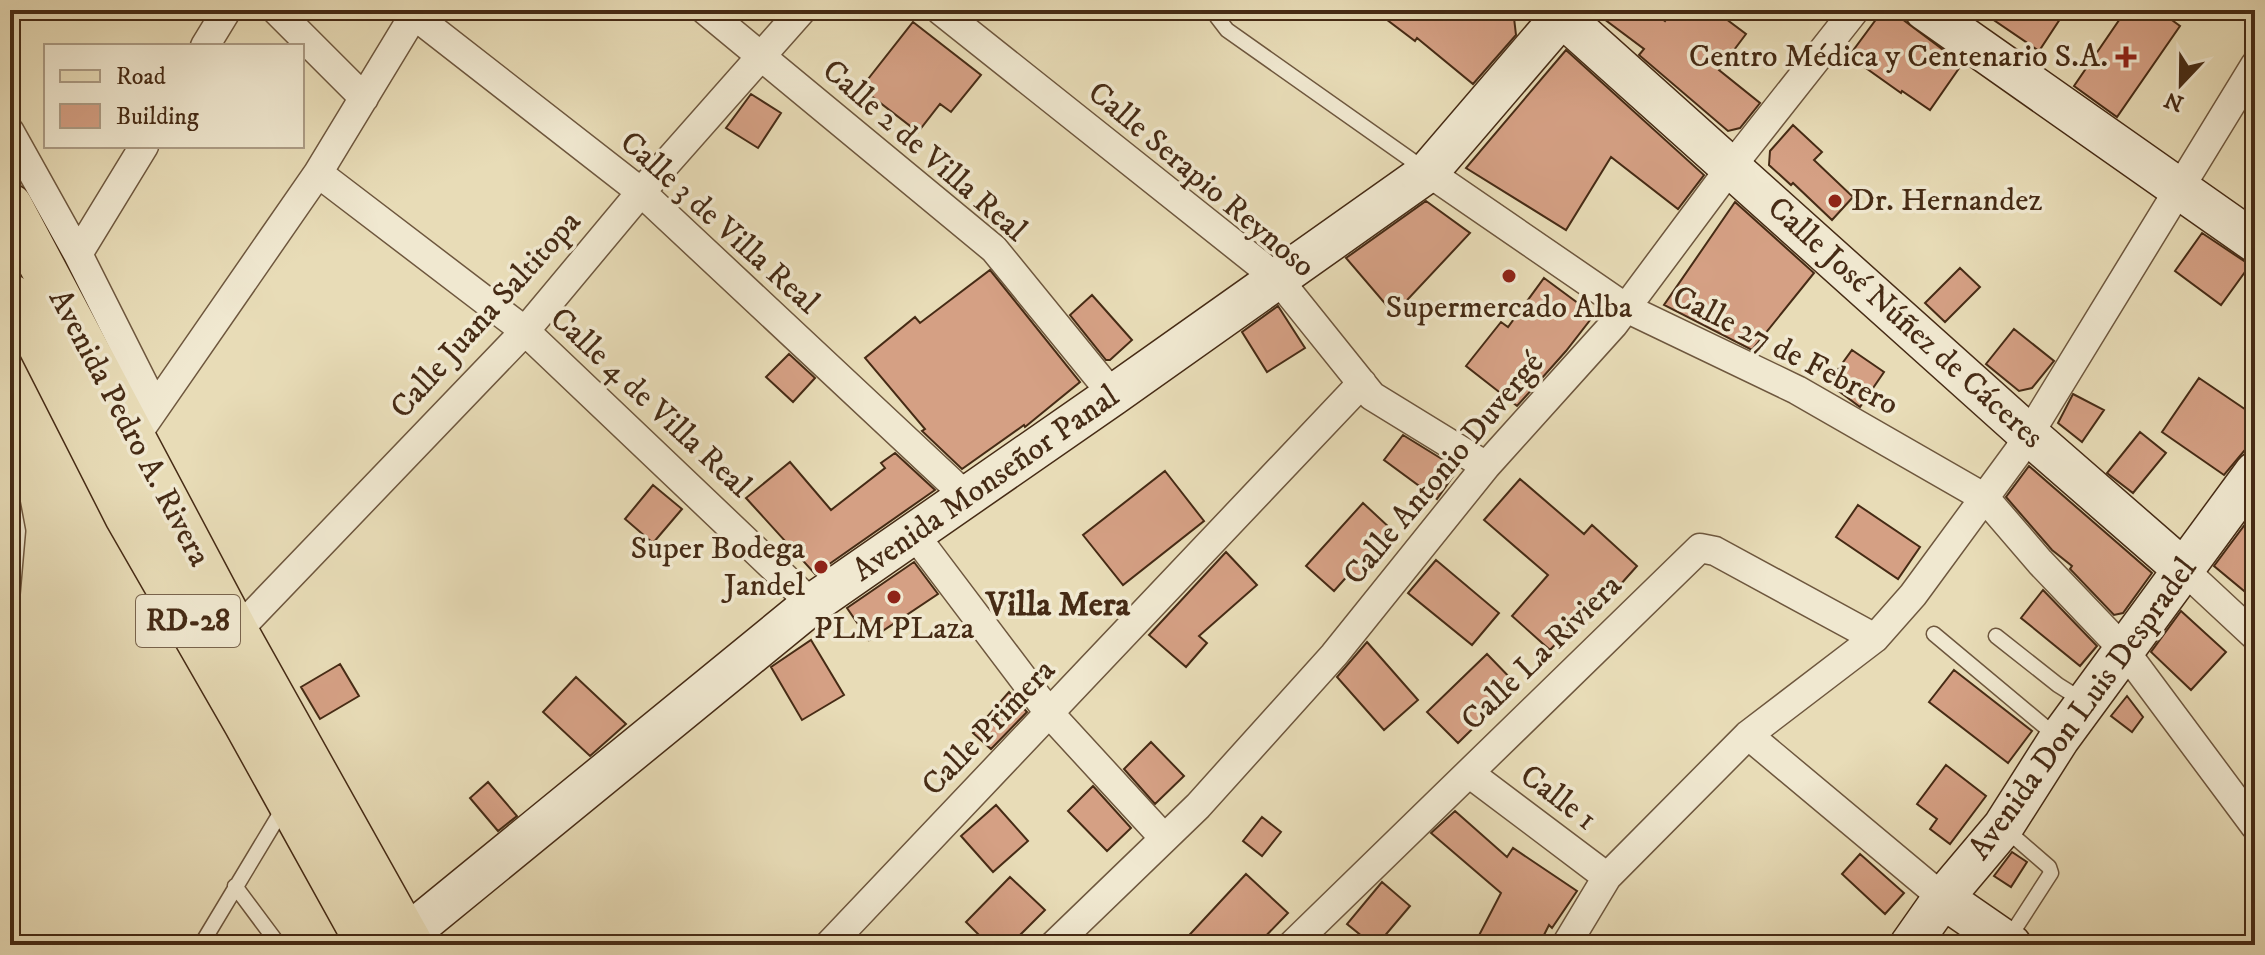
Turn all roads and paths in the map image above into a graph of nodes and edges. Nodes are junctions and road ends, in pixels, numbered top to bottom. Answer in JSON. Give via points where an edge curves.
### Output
{"nodes":[{"id":1,"x":227,"y":10,"type":"edge"},
{"id":2,"x":276,"y":10,"type":"edge"},
{"id":3,"x":705,"y":10,"type":"edge"},
{"id":4,"x":802,"y":10,"type":"edge"},
{"id":5,"x":940,"y":10,"type":"edge"},
{"id":6,"x":1218,"y":10,"type":"edge"},
{"id":7,"x":1855,"y":10,"type":"edge"},
{"id":8,"x":1925,"y":10,"type":"edge"},
{"id":9,"x":416,"y":12,"type":"edge"},
{"id":10,"x":1561,"y":12,"type":"edge"},
{"id":11,"x":206,"y":44,"type":"edge"},
{"id":12,"x":761,"y":56,"type":"junction"},
{"id":13,"x":2255,"y":65,"type":"edge"},
{"id":14,"x":364,"y":98,"type":"junction"},
{"id":15,"x":10,"y":132,"type":"edge"},
{"id":16,"x":143,"y":148,"type":"edge"},
{"id":17,"x":1731,"y":167,"type":"junction"},
{"id":18,"x":1428,"y":172,"type":"junction"},
{"id":19,"x":318,"y":173,"type":"junction"},
{"id":20,"x":2180,"y":188,"type":"junction"},
{"id":21,"x":641,"y":192,"type":"junction"},
{"id":22,"x":10,"y":206,"type":"edge"},
{"id":23,"x":2255,"y":242,"type":"edge"},
{"id":24,"x":78,"y":254,"type":"junction"},
{"id":25,"x":1278,"y":279,"type":"junction"},
{"id":26,"x":10,"y":296,"type":"edge"},
{"id":27,"x":1626,"y":308,"type":"junction"},
{"id":28,"x":525,"y":331,"type":"junction"},
{"id":29,"x":38,"y":335,"type":"edge"},
{"id":30,"x":1362,"y":383,"type":"junction"},
{"id":31,"x":1113,"y":395,"type":"junction"},
{"id":32,"x":145,"y":422,"type":"junction"},
{"id":33,"x":2028,"y":434,"type":"junction"},
{"id":34,"x":1486,"y":466,"type":"junction"},
{"id":35,"x":2255,"y":472,"type":"edge"},
{"id":36,"x":10,"y":489,"type":"edge"},
{"id":37,"x":966,"y":496,"type":"junction"},
{"id":38,"x":1985,"y":498,"type":"junction"},
{"id":39,"x":914,"y":534,"type":"junction"},
{"id":40,"x":2183,"y":569,"type":"junction"},
{"id":41,"x":812,"y":604,"type":"junction"},
{"id":42,"x":10,"y":623,"type":"edge"},
{"id":43,"x":1934,"y":634,"type":"dead end"},
{"id":44,"x":1996,"y":636,"type":"dead end"},
{"id":45,"x":2255,"y":636,"type":"edge"},
{"id":46,"x":1875,"y":638,"type":"junction"},
{"id":47,"x":220,"y":640,"type":"junction"},
{"id":48,"x":2124,"y":650,"type":"junction"},
{"id":49,"x":2086,"y":702,"type":"junction"},
{"id":50,"x":1050,"y":714,"type":"junction"},
{"id":51,"x":1748,"y":735,"type":"junction"},
{"id":52,"x":2059,"y":739,"type":"junction"},
{"id":53,"x":1469,"y":773,"type":"junction"},
{"id":54,"x":289,"y":799,"type":"junction"},
{"id":55,"x":2255,"y":826,"type":"edge"},
{"id":56,"x":2003,"y":827,"type":"junction"},
{"id":57,"x":1164,"y":838,"type":"junction"},
{"id":58,"x":1607,"y":877,"type":"junction"},
{"id":59,"x":235,"y":886,"type":"junction"},
{"id":60,"x":1943,"y":898,"type":"junction"},
{"id":61,"x":1308,"y":940,"type":"edge"},
{"id":62,"x":394,"y":943,"type":"edge"},
{"id":63,"x":2009,"y":943,"type":"edge"},
{"id":64,"x":201,"y":945,"type":"edge"},
{"id":65,"x":279,"y":945,"type":"edge"},
{"id":66,"x":829,"y":945,"type":"edge"},
{"id":67,"x":1054,"y":945,"type":"edge"},
{"id":68,"x":1566,"y":945,"type":"edge"},
{"id":69,"x":1910,"y":945,"type":"edge"}],
"edges":[{"from":1,"to":11,"type":"street"},
{"from":2,"to":14,"type":"street"},
{"from":3,"to":12,"type":"street","name":"Calle 2 de Villa Real"},
{"from":4,"to":12,"type":"street","name":"Calle Juana Saltitopa"},
{"from":5,"to":25,"type":"street","name":"Calle Serapio Reynoso"},
{"from":6,"to":18,"type":"lane","name":"Calle 27 de Febrero","via":[[1227,30]]},
{"from":7,"to":17,"type":"street","name":"Calle Antonio Duvergé"},
{"from":8,"to":20,"type":"main road"},
{"from":9,"to":14,"type":"street"},
{"from":9,"to":21,"type":"street","name":"Calle 3 de Villa Real"},
{"from":10,"to":17,"type":"main road","name":"Calle José Núñez de Cáceres"},
{"from":10,"to":18,"type":"main road","name":"Avenida Monseñor Panal"},
{"from":12,"to":21,"type":"street","name":"Calle Juana Saltitopa"},
{"from":12,"to":31,"type":"street","name":"Calle 2 de Villa Real","via":[[994,249]]},
{"from":13,"to":20,"type":"street"},
{"from":14,"to":19,"type":"street"},
{"from":15,"to":24,"type":"street"},
{"from":16,"to":24,"type":"street"},
{"from":17,"to":27,"type":"street","name":"Calle Antonio Duvergé"},
{"from":17,"to":33,"type":"main road","name":"Calle José Núñez de Cáceres"},
{"from":18,"to":25,"type":"main road","name":"Avenida Monseñor Panal"},
{"from":18,"to":27,"type":"street","name":"Calle 27 de Febrero"},
{"from":19,"to":28,"type":"street","name":"Calle 4 de Villa Real"},
{"from":19,"to":32,"type":"street"},
{"from":20,"to":23,"type":"main road"},
{"from":20,"to":33,"type":"street"},
{"from":21,"to":28,"type":"street","name":"Calle Juana Saltitopa"},
{"from":21,"to":37,"type":"street","name":"Calle 3 de Villa Real"},
{"from":22,"to":29,"type":"main road","name":"Avenida Pedro A. Rivera","number":"RD-28"},
{"from":24,"to":32,"type":"street"},
{"from":25,"to":30,"type":"street","name":"Calle Serapio Reynoso"},
{"from":25,"to":31,"type":"main road","name":"Avenida Monseñor Panal"},
{"from":26,"to":29,"type":"main road","name":"Avenida Pedro A. Rivera","number":"RD-28"},
{"from":27,"to":34,"type":"street","name":"Calle Antonio Duvergé"},
{"from":27,"to":38,"type":"street","name":"Calle 27 de Febrero","via":[[1797,390]]},
{"from":28,"to":41,"type":"street","name":"Calle 4 de Villa Real"},
{"from":28,"to":47,"type":"street","name":"Calle Juana Saltitopa"},
{"from":29,"to":32,"type":"main road","name":"Avenida Pedro A. Rivera","number":"RD-28"},
{"from":29,"to":47,"type":"main road","name":"Avenida Pedro A. Rivera","number":"RD-28","via":[[127,516]]},
{"from":30,"to":34,"type":"street","name":"Calle Serapio Reynoso","via":[[1372,396]]},
{"from":30,"to":50,"type":"street","name":"Calle Primera"},
{"from":31,"to":37,"type":"main road","name":"Avenida Monseñor Panal"},
{"from":32,"to":47,"type":"main road","name":"Avenida Pedro A. Rivera","number":"RD-28"},
{"from":33,"to":38,"type":"street"},
{"from":33,"to":40,"type":"main road","name":"Calle José Núñez de Cáceres"},
{"from":34,"to":57,"type":"street","name":"Calle Antonio Duvergé","via":[[1334,655]]},
{"from":35,"to":40,"type":"main road","name":"Avenida Don Luis Despradel"},
{"from":36,"to":42,"type":"lane","via":[[18,531]]},
{"from":37,"to":39,"type":"main road","name":"Avenida Monseñor Panal"},
{"from":38,"to":46,"type":"street"},
{"from":38,"to":48,"type":"street","name":"Calle 27 de Febrero"},
{"from":39,"to":41,"type":"main road","name":"Avenida Monseñor Panal"},
{"from":39,"to":50,"type":"street"},
{"from":40,"to":45,"type":"street","name":"Calle José Núñez de Cáceres"},
{"from":40,"to":48,"type":"main road","name":"Avenida Don Luis Despradel"},
{"from":41,"to":62,"type":"main road","name":"Avenida Monseñor Panal"},
{"from":43,"to":52,"type":"lane"},
{"from":44,"to":49,"type":"lane"},
{"from":46,"to":51,"type":"street"},
{"from":46,"to":53,"type":"street","name":"Calle La Riviera","via":[[1715,551],[1700,548]]},
{"from":47,"to":54,"type":"main road","name":"Avenida Pedro A. Rivera","number":"RD-28"},
{"from":47,"to":62,"type":"main road","name":"Avenida Pedro A. Rivera","number":"RD-28"},
{"from":48,"to":49,"type":"main road","name":"Avenida Don Luis Despradel"},
{"from":48,"to":55,"type":"street","name":"Calle 27 de Febrero"},
{"from":49,"to":52,"type":"main road","name":"Avenida Don Luis Despradel"},
{"from":50,"to":57,"type":"street"},
{"from":50,"to":66,"type":"street","name":"Calle Primera"},
{"from":51,"to":58,"type":"street"},
{"from":51,"to":60,"type":"street"},
{"from":52,"to":56,"type":"main road","name":"Avenida Don Luis Despradel"},
{"from":53,"to":58,"type":"street","name":"Calle 1"},
{"from":53,"to":61,"type":"street","name":"Calle La Riviera"},
{"from":54,"to":59,"type":"lane"},
{"from":54,"to":62,"type":"main road","name":"Avenida Pedro A. Rivera","number":"RD-28"},
{"from":56,"to":60,"type":"main road","name":"Avenida Don Luis Despradel"},
{"from":56,"to":63,"type":"lane","via":[[2051,873]]},
{"from":57,"to":67,"type":"street","name":"Calle Antonio Duvergé"},
{"from":58,"to":68,"type":"street"},
{"from":59,"to":64,"type":"lane"},
{"from":59,"to":65,"type":"lane"},
{"from":60,"to":63,"type":"main road"},
{"from":60,"to":69,"type":"main road","name":"Avenida Don Luis Despradel"}]}
